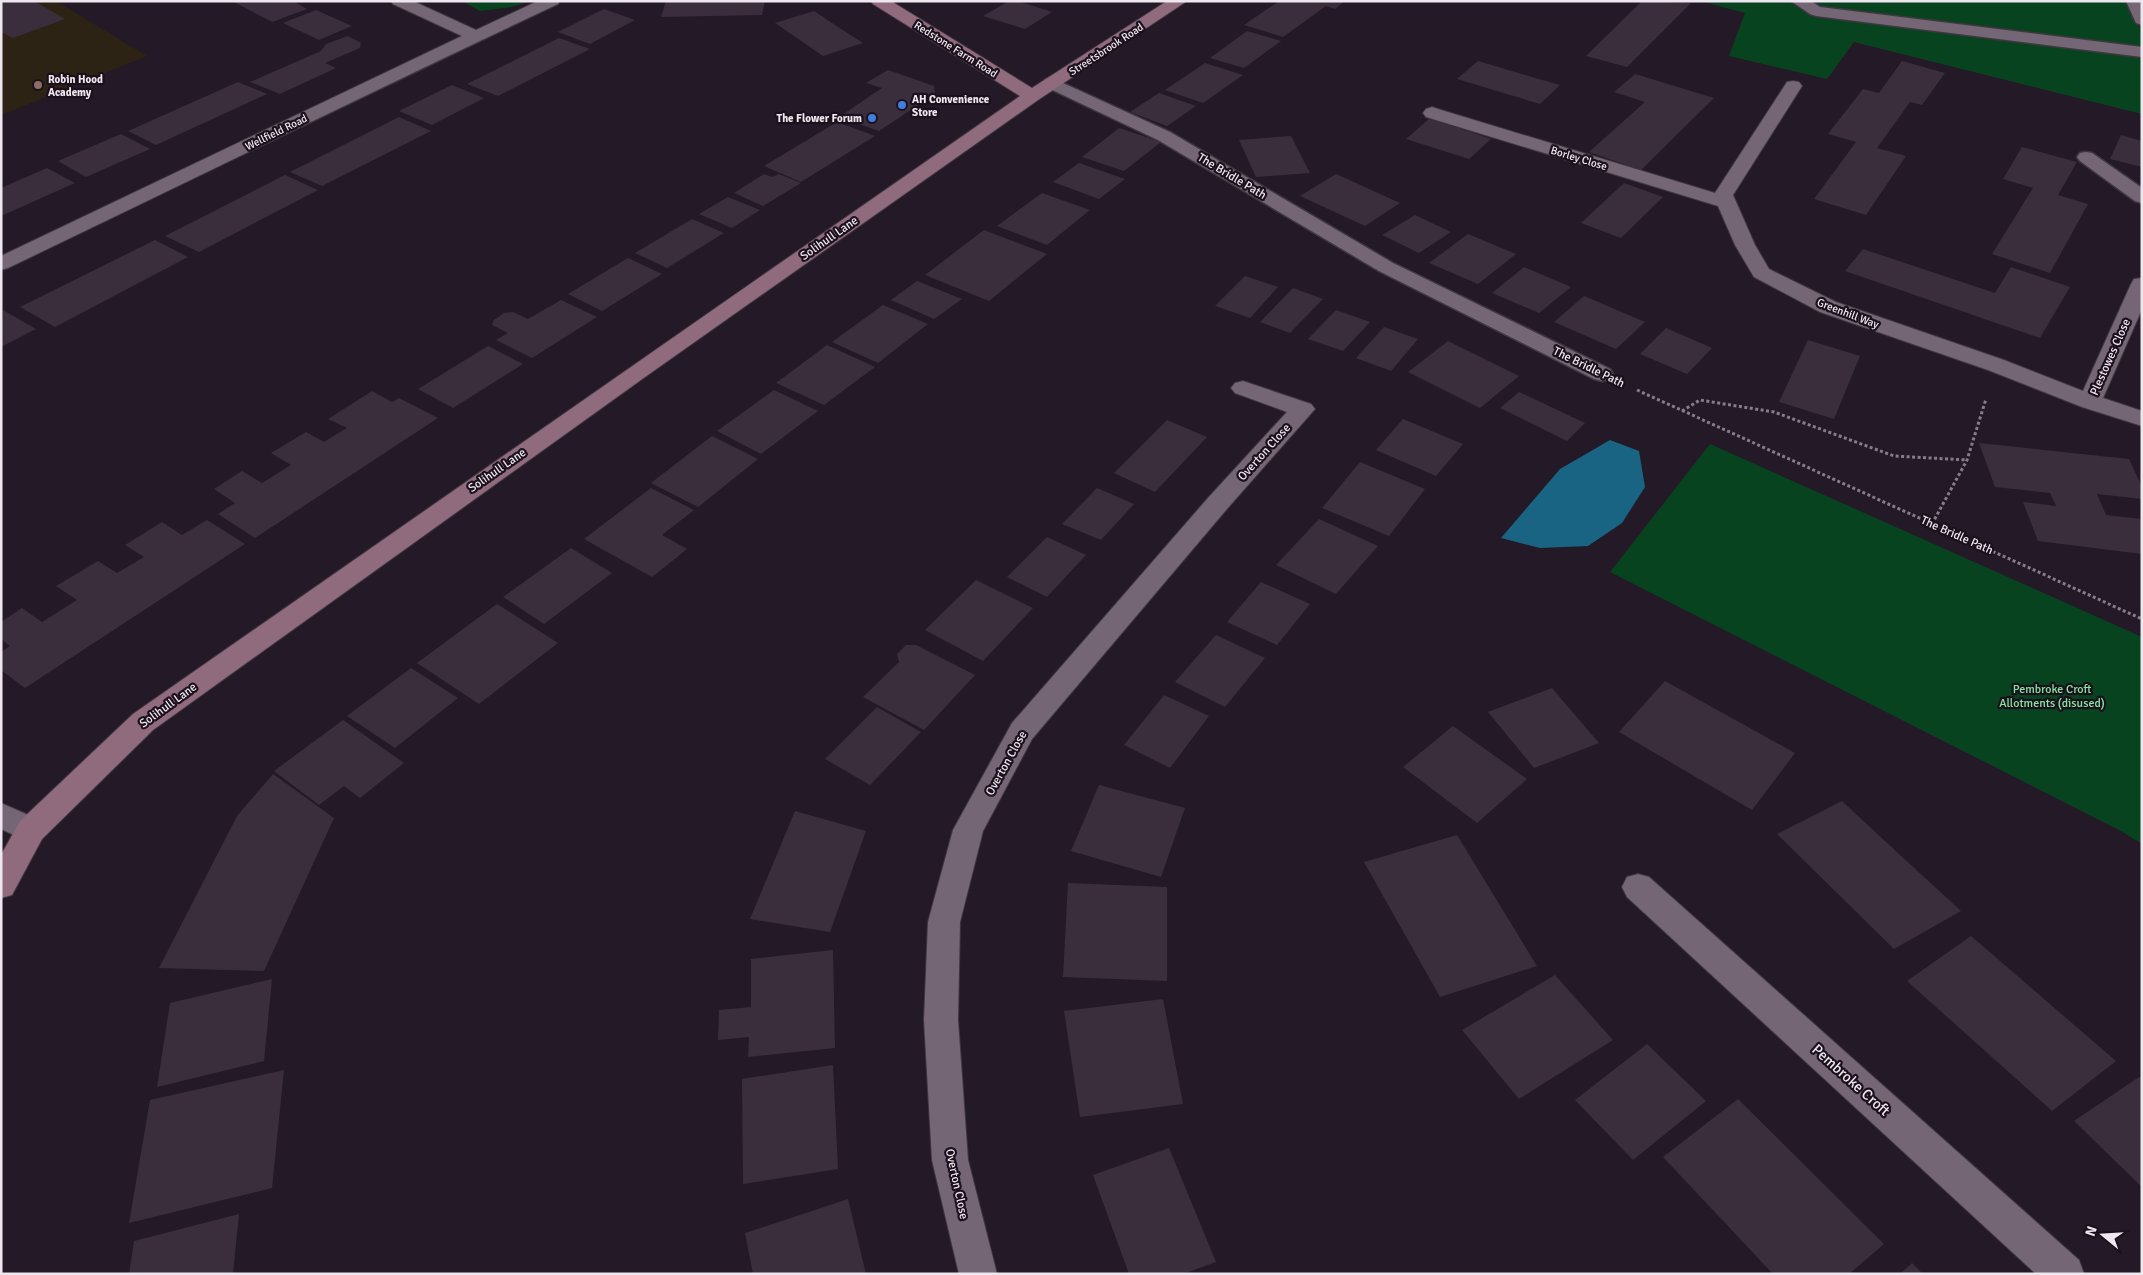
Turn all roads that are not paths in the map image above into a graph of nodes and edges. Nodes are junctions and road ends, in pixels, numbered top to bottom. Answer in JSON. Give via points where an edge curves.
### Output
{"nodes":[{"id":1,"x":399,"y":1,"type":"edge"},
{"id":2,"x":552,"y":1,"type":"edge"},
{"id":3,"x":879,"y":1,"type":"edge"},
{"id":4,"x":1179,"y":1,"type":"edge"},
{"id":5,"x":1799,"y":1,"type":"edge"},
{"id":6,"x":2134,"y":1,"type":"edge"},
{"id":7,"x":2142,"y":20,"type":"edge"},
{"id":8,"x":478,"y":37,"type":"junction"},
{"id":9,"x":2142,"y":52,"type":"edge"},
{"id":10,"x":1793,"y":86,"type":"dead end"},
{"id":11,"x":1042,"y":90,"type":"junction"},
{"id":12,"x":1432,"y":113,"type":"dead end"},
{"id":13,"x":2086,"y":157,"type":"dead end"},
{"id":14,"x":2142,"y":197,"type":"edge"},
{"id":15,"x":1726,"y":202,"type":"junction"},
{"id":16,"x":1,"y":264,"type":"edge"},
{"id":17,"x":2142,"y":284,"type":"edge"},
{"id":18,"x":2137,"y":308,"type":"edge"},
{"id":19,"x":1602,"y":374,"type":"road end"},
{"id":20,"x":1243,"y":388,"type":"dead end"},
{"id":21,"x":2090,"y":402,"type":"junction"},
{"id":22,"x":2142,"y":419,"type":"edge"},
{"id":23,"x":1,"y":815,"type":"edge"},
{"id":24,"x":31,"y":830,"type":"junction"},
{"id":25,"x":1,"y":885,"type":"edge"},
{"id":26,"x":1638,"y":886,"type":"dead end"},
{"id":27,"x":978,"y":1274,"type":"edge"},
{"id":28,"x":2065,"y":1274,"type":"edge"}],
"edges":[{"from":1,"to":8,"type":"street"},
{"from":2,"to":8,"type":"street","name":"Wellfield Road"},
{"from":3,"to":11,"type":"main road","name":"Redstone Farm Road"},
{"from":4,"to":11,"type":"main road","name":"Streetsbrook Road"},
{"from":5,"to":9,"type":"lane","via":[[1816,11]]},
{"from":6,"to":7,"type":"lane"},
{"from":8,"to":16,"type":"street","name":"Wellfield Road"},
{"from":10,"to":15,"type":"street","via":[[1723,195]]},
{"from":11,"to":19,"type":"lane","name":"The Bridle Path","via":[[1164,136],[1386,268]]},
{"from":11,"to":24,"type":"main road","name":"Solihull Lane","via":[[636,372],[143,722]]},
{"from":12,"to":15,"type":"street","name":"Borley Close"},
{"from":13,"to":14,"type":"lane"},
{"from":15,"to":21,"type":"street","name":"Greenhill Way","via":[[1761,273],[1828,307],[1996,365]]},
{"from":17,"to":18,"type":"street","name":"Plestowes Close"},
{"from":18,"to":21,"type":"street","name":"Plestowes Close"},
{"from":20,"to":27,"type":"street","name":"Overton Close","via":[[1303,409],[1022,731],[968,830],[944,922],[942,1020],[950,1160]]},
{"from":21,"to":22,"type":"street","name":"Greenhill Way"},
{"from":23,"to":24,"type":"street"},
{"from":24,"to":25,"type":"main road","name":"Solihull Lane"},
{"from":26,"to":28,"type":"street","name":"Pembroke Croft"}]}
